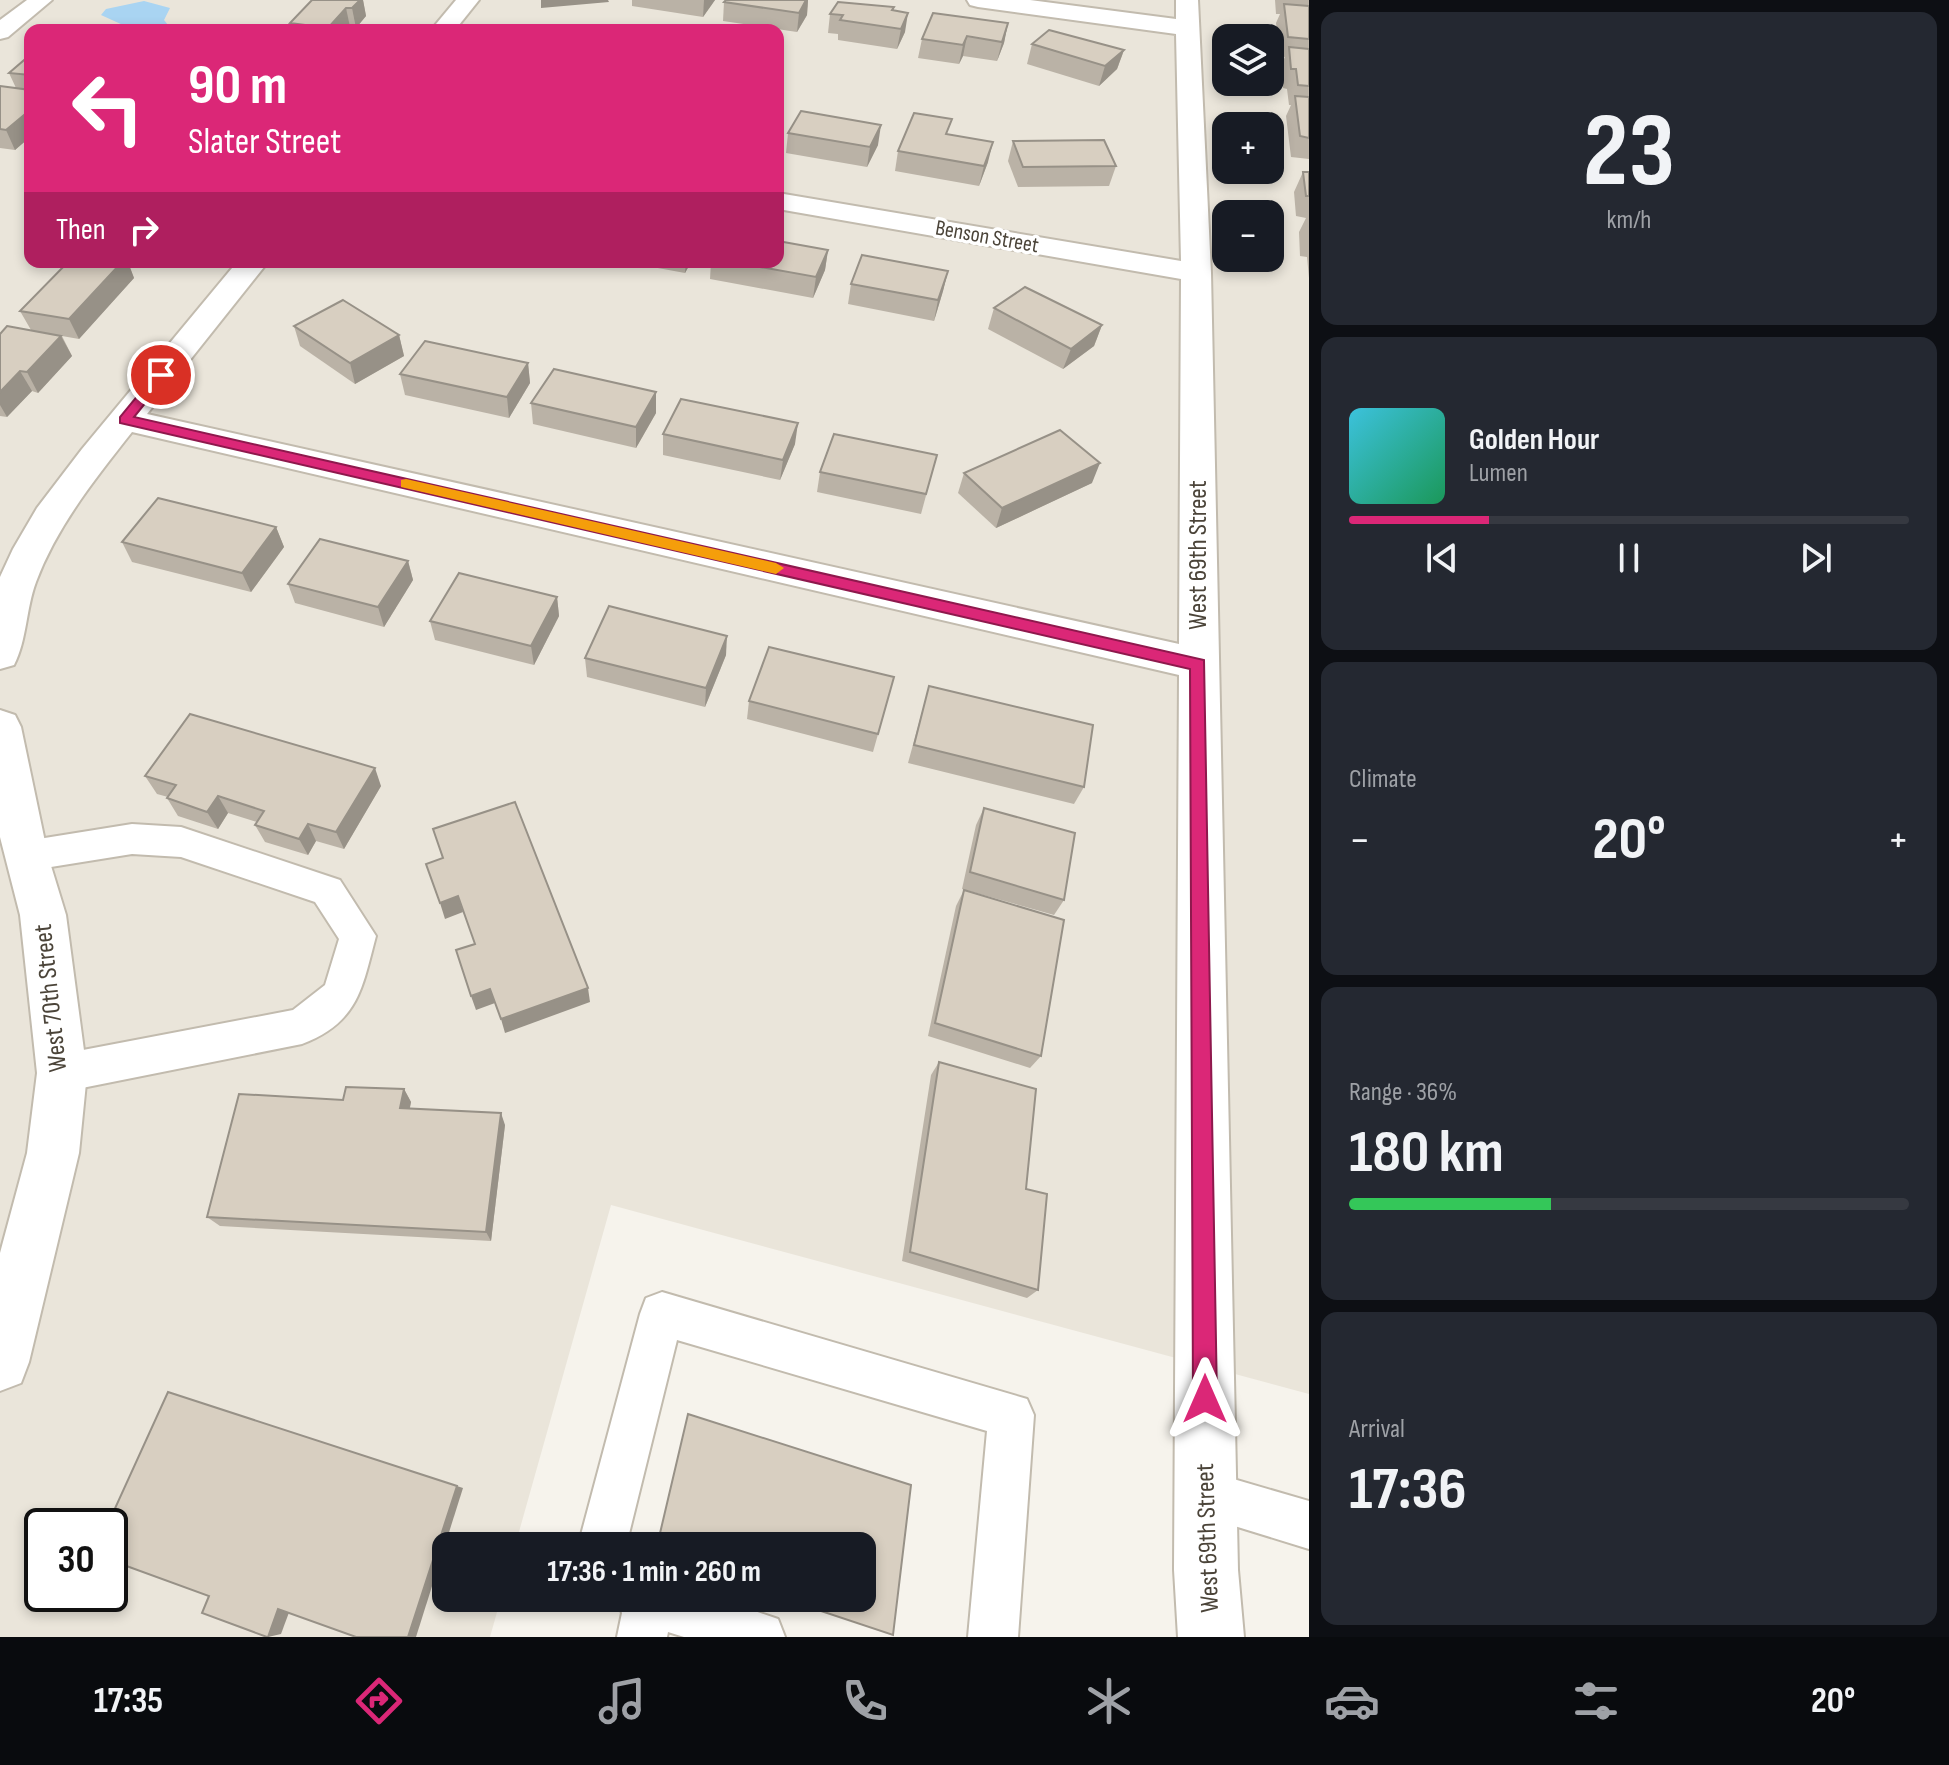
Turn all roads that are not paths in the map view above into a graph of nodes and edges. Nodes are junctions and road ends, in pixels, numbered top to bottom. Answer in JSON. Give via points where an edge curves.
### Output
{"nodes":[{"id":1,"x":41,"y":0,"type":"edge"},
{"id":2,"x":468,"y":0,"type":"edge"},
{"id":3,"x":978,"y":0,"type":"edge"},
{"id":4,"x":1187,"y":14,"type":"edge"},
{"id":5,"x":448,"y":24,"type":"edge"},
{"id":6,"x":0,"y":32,"type":"edge"},
{"id":7,"x":784,"y":202,"type":"edge"},
{"id":8,"x":248,"y":268,"type":"edge"},
{"id":9,"x":1196,"y":273,"type":"junction"},
{"id":10,"x":125,"y":420,"type":"junction"},
{"id":11,"x":0,"y":654,"type":"edge"},
{"id":12,"x":1199,"y":664,"type":"junction"},
{"id":13,"x":0,"y":727,"type":"edge"},
{"id":14,"x":26,"y":856,"type":"junction"},
{"id":15,"x":62,"y":1073,"type":"junction"},
{"id":16,"x":0,"y":1362,"type":"edge"},
{"id":17,"x":1206,"y":1495,"type":"junction"},
{"id":18,"x":1309,"y":1525,"type":"edge"},
{"id":19,"x":606,"y":1532,"type":"edge"},
{"id":20,"x":644,"y":1612,"type":"edge"},
{"id":21,"x":760,"y":1637,"type":"edge"},
{"id":22,"x":993,"y":1637,"type":"edge"},
{"id":23,"x":1211,"y":1637,"type":"edge"}],
"edges":[{"from":1,"to":6,"type":"street"},
{"from":2,"to":5,"type":"street"},
{"from":3,"to":4,"type":"street"},
{"from":4,"to":9,"type":"street","name":"West 69th Street"},
{"from":7,"to":9,"type":"street","name":"Benson Street"},
{"from":8,"to":10,"type":"street"},
{"from":9,"to":12,"type":"street","name":"West 69th Street"},
{"from":10,"to":11,"type":"street","via":[[81,473],[33,545],[2,626]]},
{"from":10,"to":12,"type":"street"},
{"from":12,"to":17,"type":"street","name":"West 69th Street"},
{"from":13,"to":14,"type":"street","name":"West 70th Street"},
{"from":14,"to":15,"type":"street","name":"West 70th Street","via":[[43,915]]},
{"from":14,"to":15,"type":"lane","via":[[132,839],[181,842],[327,891],[358,936],[341,995],[302,1026]]},
{"from":15,"to":16,"type":"street","name":"West 70th Street","via":[[53,1153]]},
{"from":17,"to":18,"type":"lane"},
{"from":17,"to":23,"type":"street","name":"West 69th Street"},
{"from":19,"to":22,"type":"lane","via":[[662,1314],[1011,1415]]},
{"from":20,"to":21,"type":"lane"}]}
